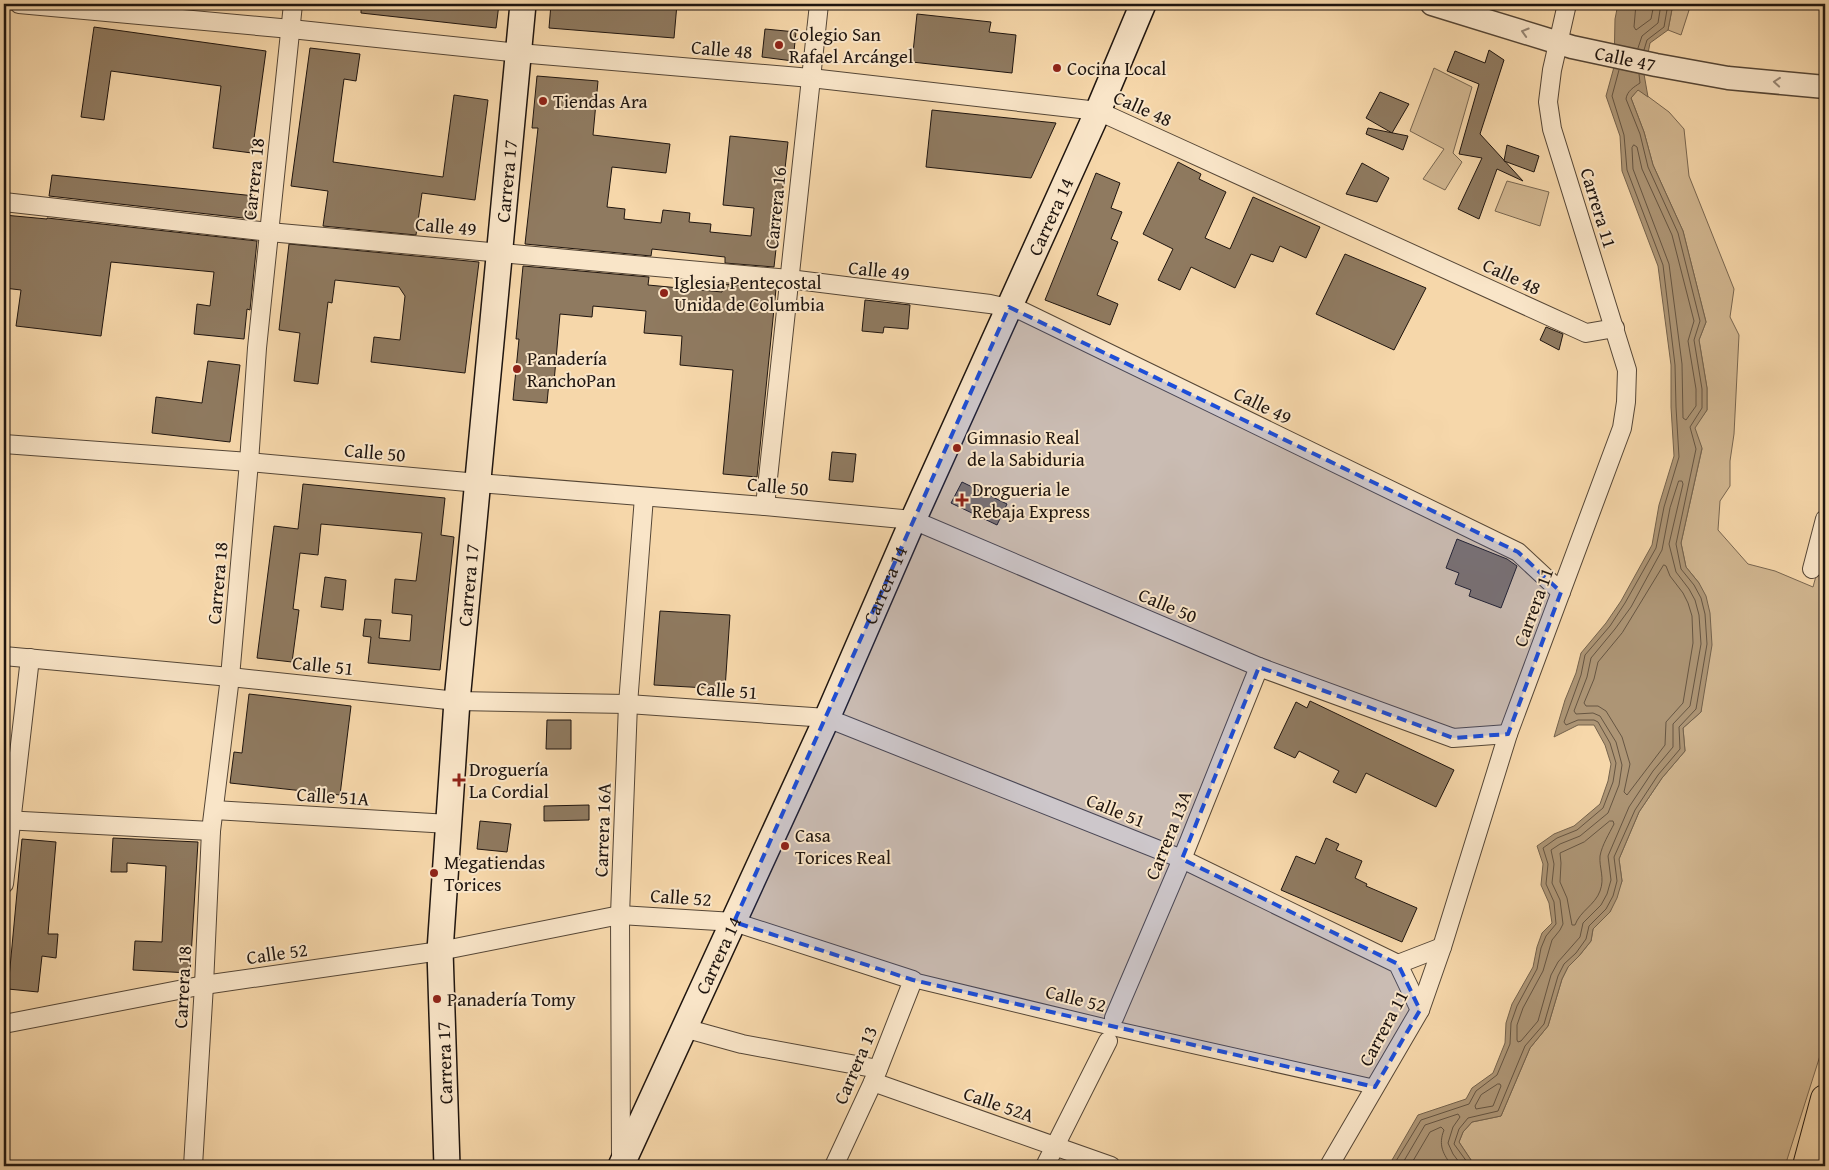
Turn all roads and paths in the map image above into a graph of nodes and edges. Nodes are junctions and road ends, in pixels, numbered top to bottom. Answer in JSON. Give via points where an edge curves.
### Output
{"nodes":[{"id":1,"x":19,"y":4,"type":"edge"},
{"id":2,"x":293,"y":4,"type":"edge"},
{"id":3,"x":523,"y":4,"type":"edge"},
{"id":4,"x":819,"y":4,"type":"edge"},
{"id":5,"x":1143,"y":4,"type":"edge"},
{"id":6,"x":1432,"y":4,"type":"edge"},
{"id":7,"x":1567,"y":4,"type":"edge"},
{"id":8,"x":290,"y":28,"type":"junction"},
{"id":9,"x":1565,"y":44,"type":"junction"},
{"id":10,"x":519,"y":53,"type":"junction"},
{"id":11,"x":811,"y":78,"type":"junction"},
{"id":12,"x":1825,"y":87,"type":"edge"},
{"id":13,"x":1098,"y":111,"type":"junction"},
{"id":14,"x":4,"y":202,"type":"edge"},
{"id":15,"x":269,"y":232,"type":"junction"},
{"id":16,"x":501,"y":253,"type":"junction"},
{"id":17,"x":789,"y":280,"type":"junction"},
{"id":18,"x":1009,"y":307,"type":"junction"},
{"id":19,"x":1615,"y":328,"type":"junction"},
{"id":20,"x":4,"y":444,"type":"edge"},
{"id":21,"x":249,"y":462,"type":"junction"},
{"id":22,"x":478,"y":483,"type":"junction"},
{"id":23,"x":644,"y":497,"type":"junction"},
{"id":24,"x":765,"y":506,"type":"junction"},
{"id":25,"x":1825,"y":519,"type":"edge"},
{"id":26,"x":913,"y":520,"type":"junction"},
{"id":27,"x":1812,"y":569,"type":"dead end"},
{"id":28,"x":1561,"y":592,"type":"junction"},
{"id":29,"x":4,"y":656,"type":"edge"},
{"id":30,"x":30,"y":658,"type":"junction"},
{"id":31,"x":1259,"y":667,"type":"junction"},
{"id":32,"x":230,"y":677,"type":"junction"},
{"id":33,"x":457,"y":701,"type":"junction"},
{"id":34,"x":628,"y":704,"type":"junction"},
{"id":35,"x":827,"y":718,"type":"junction"},
{"id":36,"x":1508,"y":734,"type":"junction"},
{"id":37,"x":214,"y":810,"type":"junction"},
{"id":38,"x":8,"y":820,"type":"edge"},
{"id":39,"x":449,"y":824,"type":"junction"},
{"id":40,"x":211,"y":831,"type":"junction"},
{"id":41,"x":1182,"y":859,"type":"junction"},
{"id":42,"x":4,"y":884,"type":"edge"},
{"id":43,"x":620,"y":914,"type":"junction"},
{"id":44,"x":734,"y":922,"type":"junction"},
{"id":45,"x":1442,"y":946,"type":"junction"},
{"id":46,"x":440,"y":951,"type":"junction"},
{"id":47,"x":1398,"y":964,"type":"junction"},
{"id":48,"x":913,"y":980,"type":"junction"},
{"id":49,"x":204,"y":985,"type":"junction"},
{"id":50,"x":1420,"y":1010,"type":"junction"},
{"id":51,"x":1114,"y":1018,"type":"dead end"},
{"id":52,"x":4,"y":1024,"type":"edge"},
{"id":53,"x":684,"y":1028,"type":"junction"},
{"id":54,"x":1108,"y":1041,"type":"dead end"},
{"id":55,"x":875,"y":1076,"type":"junction"},
{"id":56,"x":1374,"y":1087,"type":"junction"},
{"id":57,"x":1825,"y":1099,"type":"edge"},
{"id":58,"x":1055,"y":1146,"type":"junction"},
{"id":59,"x":194,"y":1166,"type":"edge"},
{"id":60,"x":447,"y":1166,"type":"edge"},
{"id":61,"x":621,"y":1166,"type":"edge"},
{"id":62,"x":834,"y":1166,"type":"edge"},
{"id":63,"x":1045,"y":1166,"type":"edge"},
{"id":64,"x":1111,"y":1166,"type":"edge"},
{"id":65,"x":1329,"y":1166,"type":"edge"},
{"id":66,"x":1807,"y":1166,"type":"edge"}],
"edges":[{"from":1,"to":8,"type":"street","name":"Calle 48"},
{"from":2,"to":8,"type":"street","name":"Carrera 18"},
{"from":3,"to":10,"type":"main road","name":"Carrera 17"},
{"from":4,"to":11,"type":"street","name":"Carrera 16"},
{"from":5,"to":13,"type":"main road","name":"Carrera 14"},
{"from":9,"to":6,"type":"street","name":"Calle 47","one_way":true},
{"from":7,"to":9,"type":"street","name":"Carrera 11"},
{"from":8,"to":10,"type":"street","name":"Calle 48"},
{"from":8,"to":15,"type":"street","name":"Carrera 18"},
{"from":12,"to":9,"type":"street","name":"Calle 47","one_way":true,"via":[[1728,78]]},
{"from":9,"to":19,"type":"street","name":"Carrera 11","via":[[1552,70],[1548,102],[1552,129]]},
{"from":10,"to":11,"type":"street","name":"Calle 48"},
{"from":10,"to":16,"type":"main road","name":"Carrera 17"},
{"from":11,"to":13,"type":"street","name":"Calle 48"},
{"from":11,"to":17,"type":"street","name":"Carrera 16"},
{"from":13,"to":18,"type":"main road","name":"Carrera 14"},
{"from":13,"to":19,"type":"street","name":"Calle 48","via":[[1586,333]]},
{"from":14,"to":15,"type":"street","name":"Calle 49"},
{"from":15,"to":16,"type":"street","name":"Calle 49"},
{"from":15,"to":21,"type":"street","name":"Carrera 18"},
{"from":16,"to":17,"type":"street","name":"Calle 49"},
{"from":16,"to":22,"type":"main road","name":"Carrera 17"},
{"from":17,"to":18,"type":"street","name":"Calle 49"},
{"from":17,"to":24,"type":"street","name":"Carrera 16"},
{"from":18,"to":26,"type":"main road","name":"Carrera 14"},
{"from":18,"to":28,"type":"street","name":"Calle 49","via":[[1518,552]]},
{"from":19,"to":28,"type":"street","name":"Carrera 11","via":[[1627,370],[1622,428]]},
{"from":20,"to":21,"type":"street","name":"Calle 50"},
{"from":21,"to":22,"type":"street","name":"Calle 50"},
{"from":21,"to":32,"type":"street","name":"Carrera 18"},
{"from":22,"to":23,"type":"street","name":"Calle 50"},
{"from":22,"to":33,"type":"main road","name":"Carrera 17"},
{"from":23,"to":24,"type":"street","name":"Calle 50"},
{"from":23,"to":34,"type":"street","name":"Carrera 16A"},
{"from":24,"to":26,"type":"street","name":"Calle 50"},
{"from":25,"to":27,"type":"street"},
{"from":26,"to":31,"type":"street","name":"Calle 50"},
{"from":26,"to":35,"type":"main road","name":"Carrera 14"},
{"from":28,"to":36,"type":"street","name":"Carrera 11"},
{"from":29,"to":30,"type":"street","name":"Calle 51"},
{"from":30,"to":32,"type":"street","name":"Calle 51"},
{"from":30,"to":38,"type":"street"},
{"from":31,"to":36,"type":"street","name":"Calle 50","via":[[1453,738]]},
{"from":31,"to":41,"type":"street","name":"Carrera 13A"},
{"from":32,"to":33,"type":"street","name":"Calle 51"},
{"from":32,"to":37,"type":"street","name":"Carrera 18"},
{"from":33,"to":34,"type":"street","name":"Calle 51"},
{"from":33,"to":39,"type":"main road","name":"Carrera 17"},
{"from":34,"to":35,"type":"street","name":"Calle 51"},
{"from":34,"to":43,"type":"street","name":"Carrera 16A"},
{"from":35,"to":41,"type":"street","name":"Calle 51"},
{"from":35,"to":44,"type":"main road","name":"Carrera 14"},
{"from":36,"to":45,"type":"street","name":"Carrera 11"},
{"from":37,"to":39,"type":"street","name":"Calle 51A"},
{"from":37,"to":40,"type":"street","name":"Carrera 18"},
{"from":38,"to":40,"type":"street"},
{"from":38,"to":42,"type":"street"},
{"from":39,"to":46,"type":"main road","name":"Carrera 17"},
{"from":40,"to":49,"type":"street","name":"Carrera 18"},
{"from":41,"to":47,"type":"street","name":"Calle 51"},
{"from":41,"to":51,"type":"street","name":"Carrera 13A"},
{"from":43,"to":44,"type":"street","name":"Calle 52"},
{"from":43,"to":46,"type":"street","name":"Calle 52"},
{"from":43,"to":61,"type":"street","name":"Carrera 16A"},
{"from":44,"to":48,"type":"street","name":"Calle 52"},
{"from":44,"to":53,"type":"main road","name":"Carrera 14"},
{"from":45,"to":47,"type":"street"},
{"from":45,"to":50,"type":"street","name":"Carrera 11"},
{"from":46,"to":49,"type":"street","name":"Calle 52"},
{"from":46,"to":60,"type":"main road","name":"Carrera 17"},
{"from":47,"to":50,"type":"street"},
{"from":48,"to":55,"type":"street","name":"Carrera 13"},
{"from":48,"to":56,"type":"street","name":"Calle 52"},
{"from":49,"to":52,"type":"street","name":"Calle 52"},
{"from":49,"to":59,"type":"street","name":"Carrera 18"},
{"from":50,"to":56,"type":"street","name":"Carrera 11"},
{"from":53,"to":55,"type":"street","name":"Calle 52A"},
{"from":53,"to":61,"type":"main road","name":"Carrera 14"},
{"from":54,"to":58,"type":"street"},
{"from":55,"to":58,"type":"street","name":"Calle 52A"},
{"from":55,"to":62,"type":"street","name":"Carrera 13"},
{"from":56,"to":65,"type":"street","name":"Carrera 11"},
{"from":57,"to":66,"type":"highway"},
{"from":58,"to":63,"type":"street"},
{"from":58,"to":64,"type":"street","name":"Calle 52A"}]}
